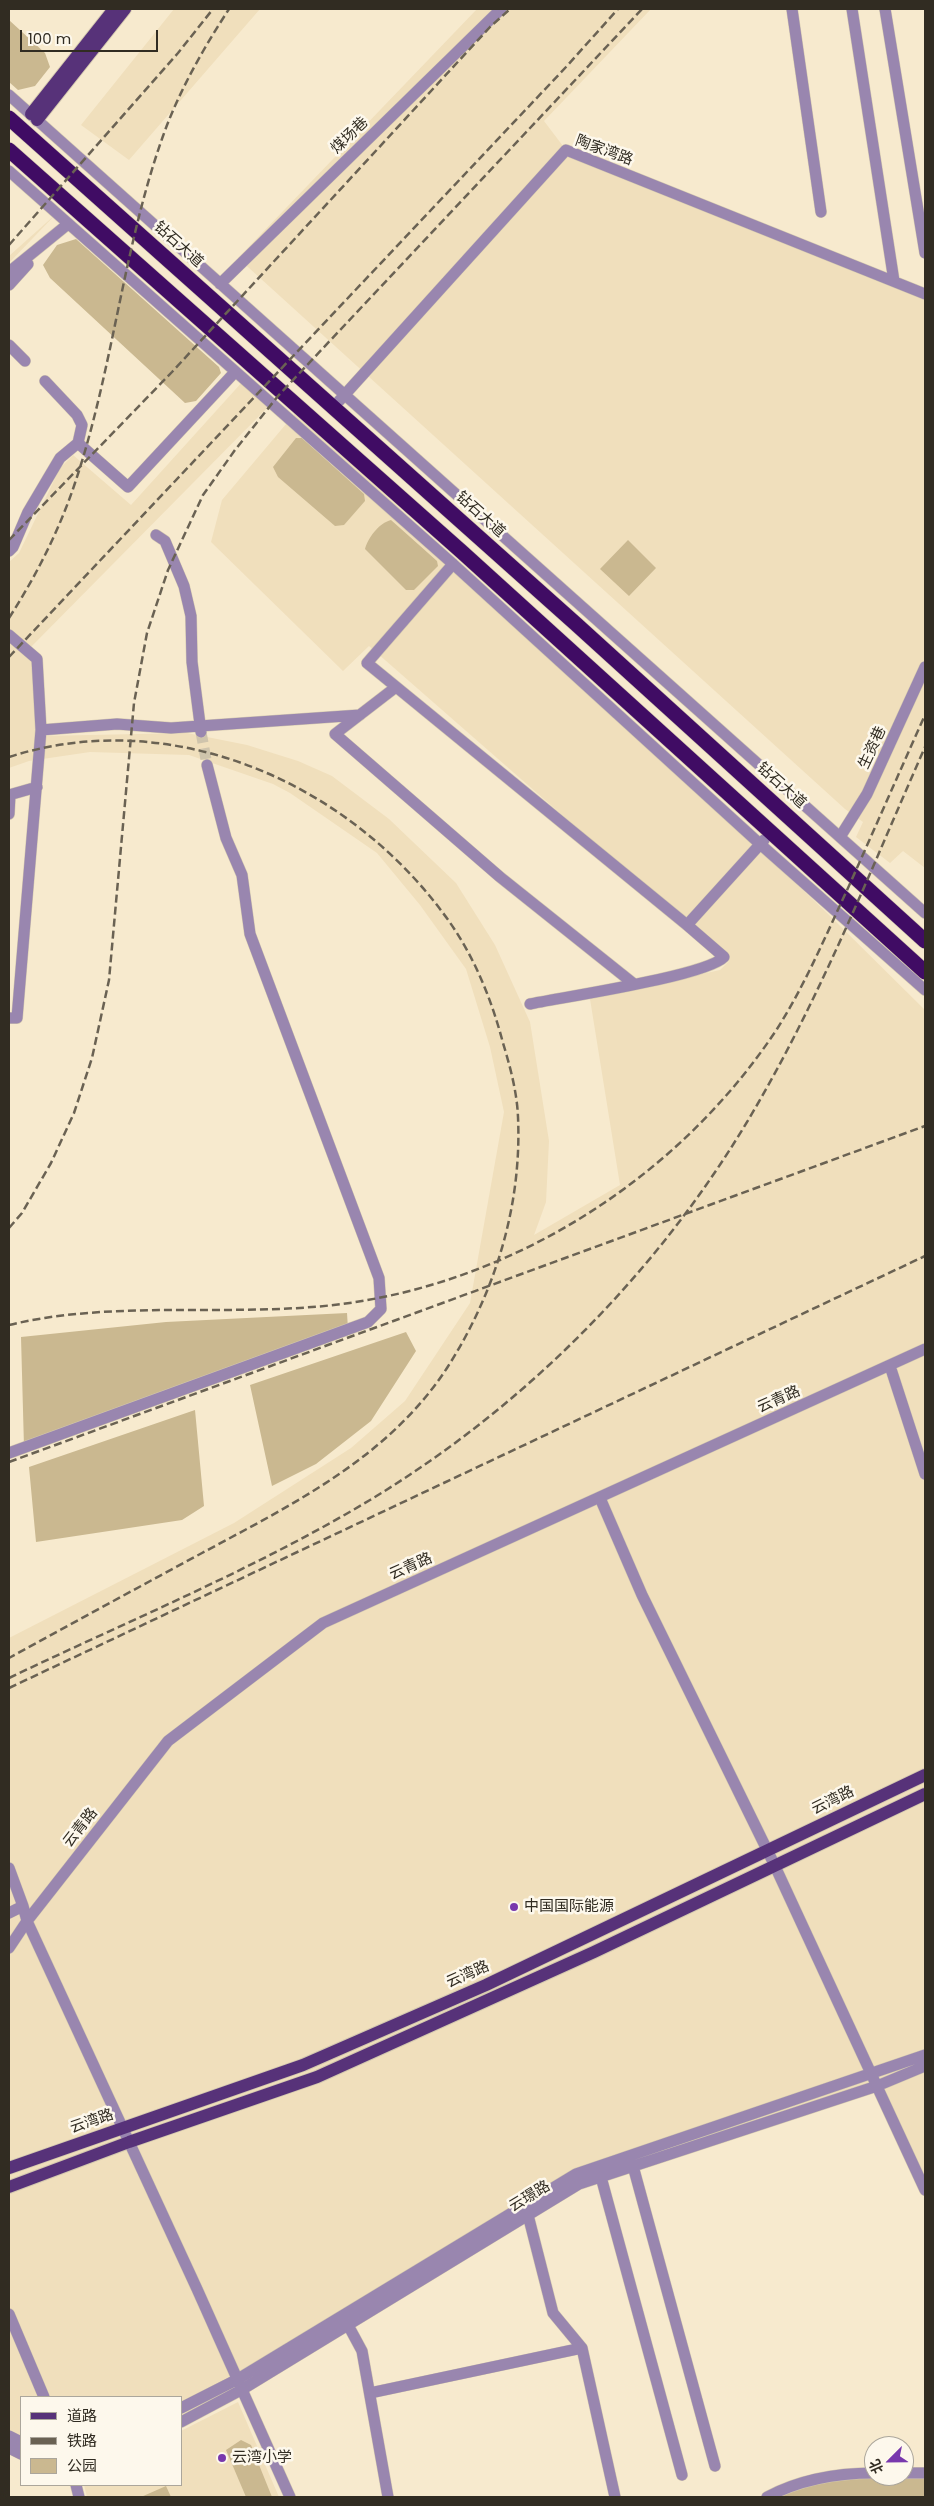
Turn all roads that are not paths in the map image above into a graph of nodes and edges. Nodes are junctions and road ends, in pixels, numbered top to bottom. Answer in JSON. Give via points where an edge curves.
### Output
{"nodes":[{"id":1,"x":114,"y":9,"type":"edge"},
{"id":2,"x":126,"y":9,"type":"edge"},
{"id":3,"x":501,"y":9,"type":"edge"},
{"id":4,"x":792,"y":9,"type":"edge"},
{"id":5,"x":852,"y":9,"type":"edge"},
{"id":6,"x":885,"y":9,"type":"edge"},
{"id":7,"x":9,"y":95,"type":"edge"},
{"id":8,"x":34,"y":117,"type":"junction"},
{"id":9,"x":9,"y":118,"type":"edge"},
{"id":10,"x":9,"y":150,"type":"edge"},
{"id":11,"x":9,"y":171,"type":"edge"},
{"id":12,"x":821,"y":212,"type":"dead end"},
{"id":13,"x":68,"y":224,"type":"junction"},
{"id":14,"x":54,"y":236,"type":"junction"},
{"id":15,"x":925,"y":254,"type":"edge"},
{"id":16,"x":9,"y":272,"type":"edge"},
{"id":17,"x":894,"y":282,"type":"junction"},
{"id":18,"x":220,"y":284,"type":"junction"},
{"id":19,"x":9,"y":285,"type":"edge"},
{"id":20,"x":925,"y":294,"type":"edge"},
{"id":21,"x":9,"y":345,"type":"edge"},
{"id":22,"x":25,"y":361,"type":"dead end"},
{"id":23,"x":235,"y":372,"type":"junction"},
{"id":24,"x":46,"y":381,"type":"dead end"},
{"id":25,"x":344,"y":395,"type":"junction"},
{"id":26,"x":333,"y":408,"type":"junction"},
{"id":27,"x":78,"y":444,"type":"junction"},
{"id":28,"x":406,"y":450,"type":"junction"},
{"id":29,"x":396,"y":464,"type":"junction"},
{"id":30,"x":156,"y":535,"type":"dead end"},
{"id":31,"x":436,"y":539,"type":"junction"},
{"id":32,"x":9,"y":551,"type":"edge"},
{"id":33,"x":452,"y":564,"type":"junction"},
{"id":34,"x":9,"y":635,"type":"edge"},
{"id":35,"x":560,"y":641,"type":"junction"},
{"id":36,"x":549,"y":652,"type":"junction"},
{"id":37,"x":925,"y":667,"type":"edge"},
{"id":38,"x":396,"y":687,"type":"junction"},
{"id":39,"x":360,"y":714,"type":"junction"},
{"id":40,"x":200,"y":729,"type":"junction"},
{"id":41,"x":41,"y":730,"type":"junction"},
{"id":42,"x":207,"y":765,"type":"tunnel mouth"},
{"id":43,"x":37,"y":787,"type":"junction"},
{"id":44,"x":9,"y":795,"type":"edge"},
{"id":45,"x":9,"y":814,"type":"edge"},
{"id":46,"x":771,"y":832,"type":"junction"},
{"id":47,"x":840,"y":837,"type":"junction"},
{"id":48,"x":760,"y":844,"type":"junction"},
{"id":49,"x":925,"y":914,"type":"edge"},
{"id":50,"x":687,"y":925,"type":"junction"},
{"id":51,"x":925,"y":941,"type":"edge"},
{"id":52,"x":925,"y":972,"type":"edge"},
{"id":53,"x":634,"y":984,"type":"junction"},
{"id":54,"x":925,"y":990,"type":"edge"},
{"id":55,"x":530,"y":1004,"type":"dead end"},
{"id":56,"x":9,"y":1018,"type":"edge"},
{"id":57,"x":925,"y":1348,"type":"edge"},
{"id":58,"x":890,"y":1366,"type":"junction"},
{"id":59,"x":9,"y":1453,"type":"edge"},
{"id":60,"x":925,"y":1474,"type":"edge"},
{"id":61,"x":600,"y":1498,"type":"junction"},
{"id":62,"x":925,"y":1775,"type":"edge"},
{"id":63,"x":925,"y":1794,"type":"edge"},
{"id":64,"x":767,"y":1851,"type":"junction"},
{"id":65,"x":774,"y":1864,"type":"junction"},
{"id":66,"x":9,"y":1868,"type":"edge"},
{"id":67,"x":23,"y":1906,"type":"junction"},
{"id":68,"x":9,"y":1913,"type":"edge"},
{"id":69,"x":27,"y":1922,"type":"junction"},
{"id":70,"x":9,"y":1948,"type":"edge"},
{"id":71,"x":925,"y":2055,"type":"edge"},
{"id":72,"x":925,"y":2066,"type":"edge"},
{"id":73,"x":872,"y":2075,"type":"junction"},
{"id":74,"x":877,"y":2086,"type":"junction"},
{"id":75,"x":122,"y":2128,"type":"junction"},
{"id":76,"x":129,"y":2142,"type":"junction"},
{"id":77,"x":633,"y":2166,"type":"junction"},
{"id":78,"x":9,"y":2168,"type":"edge"},
{"id":79,"x":601,"y":2177,"type":"junction"},
{"id":80,"x":9,"y":2187,"type":"edge"},
{"id":81,"x":925,"y":2190,"type":"edge"},
{"id":82,"x":528,"y":2215,"type":"junction"},
{"id":83,"x":9,"y":2314,"type":"edge"},
{"id":84,"x":348,"y":2325,"type":"junction"},
{"id":85,"x":582,"y":2348,"type":"junction"},
{"id":86,"x":240,"y":2384,"type":"junction"},
{"id":87,"x":370,"y":2393,"type":"junction"},
{"id":88,"x":44,"y":2396,"type":"edge"},
{"id":89,"x":182,"y":2408,"type":"edge"},
{"id":90,"x":182,"y":2421,"type":"edge"},
{"id":91,"x":715,"y":2466,"type":"dead end"},
{"id":92,"x":864,"y":2473,"type":"edge"},
{"id":93,"x":682,"y":2475,"type":"dead end"},
{"id":94,"x":290,"y":2497,"type":"edge"},
{"id":95,"x":388,"y":2497,"type":"edge"},
{"id":96,"x":616,"y":2497,"type":"edge"},
{"id":97,"x":767,"y":2497,"type":"edge"}],
"edges":[{"from":1,"to":8,"type":"main road"},
{"from":2,"to":8,"type":"main road"},
{"from":3,"to":18,"type":"street","name":"煤场巷"},
{"from":4,"to":12,"type":"street"},
{"from":5,"to":17,"type":"street"},
{"from":6,"to":15,"type":"street"},
{"from":7,"to":8,"type":"street"},
{"from":8,"to":18,"type":"street"},
{"from":9,"to":26,"type":"highway","name":"钻石大道"},
{"from":10,"to":31,"type":"highway"},
{"from":11,"to":13,"type":"street"},
{"from":13,"to":14,"type":"street"},
{"from":13,"to":23,"type":"street"},
{"from":14,"to":16,"type":"street"},
{"from":14,"to":19,"type":"street"},
{"from":17,"to":20,"type":"street","name":"陶家湾路"},
{"from":17,"to":25,"type":"street","name":"陶家湾路","via":[[566,150]]},
{"from":18,"to":25,"type":"street"},
{"from":21,"to":22,"type":"street"},
{"from":23,"to":27,"type":"street","via":[[128,487]]},
{"from":23,"to":31,"type":"street"},
{"from":24,"to":27,"type":"street","via":[[82,424]]},
{"from":25,"to":26,"type":"street","name":"陶家湾路"},
{"from":25,"to":28,"type":"street"},
{"from":26,"to":29,"type":"highway","name":"钻石大道"},
{"from":27,"to":32,"type":"street","via":[[60,458]]},
{"from":28,"to":29,"type":"street"},
{"from":28,"to":47,"type":"street"},
{"from":29,"to":51,"type":"highway","name":"钻石大道"},
{"from":30,"to":40,"type":"street","via":[[165,541],[184,586],[191,616],[192,662]]},
{"from":31,"to":33,"type":"street"},
{"from":31,"to":35,"type":"highway"},
{"from":33,"to":36,"type":"street"},
{"from":33,"to":38,"type":"street","via":[[368,663]]},
{"from":34,"to":41,"type":"street","via":[[37,658]]},
{"from":35,"to":36,"type":"street"},
{"from":35,"to":46,"type":"highway"},
{"from":36,"to":48,"type":"street"},
{"from":37,"to":47,"type":"street","name":"生资巷","via":[[867,794]]},
{"from":38,"to":39,"type":"street"},
{"from":38,"to":50,"type":"street"},
{"from":39,"to":40,"type":"street"},
{"from":39,"to":53,"type":"street","via":[[335,734],[500,877]]},
{"from":40,"to":41,"type":"street","via":[[117,724]]},
{"from":41,"to":43,"type":"street"},
{"from":42,"to":59,"type":"street","via":[[226,838],[242,876],[250,934],[378,1278],[381,1309],[368,1322]]},
{"from":43,"to":44,"type":"street"},
{"from":43,"to":56,"type":"street","via":[[17,1018]]},
{"from":44,"to":45,"type":"street"},
{"from":46,"to":48,"type":"street"},
{"from":46,"to":52,"type":"highway"},
{"from":47,"to":49,"type":"street"},
{"from":48,"to":50,"type":"street"},
{"from":48,"to":54,"type":"street"},
{"from":50,"to":53,"type":"street","via":[[724,957],[718,964]]},
{"from":53,"to":55,"type":"street"},
{"from":57,"to":58,"type":"street","name":"云青路"},
{"from":58,"to":60,"type":"street"},
{"from":58,"to":61,"type":"street","name":"云青路"},
{"from":61,"to":64,"type":"street","via":[[642,1595]]},
{"from":61,"to":69,"type":"street","name":"云青路","via":[[323,1623],[168,1741]]},
{"from":62,"to":64,"type":"main road","name":"云湾路"},
{"from":63,"to":65,"type":"main road","name":"云湾路"},
{"from":64,"to":65,"type":"street"},
{"from":64,"to":75,"type":"main road","name":"云湾路","via":[[486,1985],[303,2065]]},
{"from":65,"to":73,"type":"street"},
{"from":65,"to":76,"type":"main road","name":"云湾路","via":[[594,1952],[317,2077]]},
{"from":66,"to":67,"type":"street"},
{"from":67,"to":68,"type":"street"},
{"from":67,"to":69,"type":"street"},
{"from":69,"to":70,"type":"street","name":"云青路"},
{"from":69,"to":75,"type":"street"},
{"from":71,"to":73,"type":"street","name":"云璟路"},
{"from":72,"to":74,"type":"street","name":"云璟路"},
{"from":73,"to":74,"type":"street"},
{"from":73,"to":86,"type":"street","name":"云璟路","via":[[576,2174]]},
{"from":74,"to":77,"type":"street","name":"云璟路"},
{"from":74,"to":81,"type":"street"},
{"from":75,"to":76,"type":"street"},
{"from":75,"to":78,"type":"main road","name":"云湾路"},
{"from":76,"to":80,"type":"main road","name":"云湾路"},
{"from":76,"to":86,"type":"street"},
{"from":77,"to":79,"type":"street","name":"云璟路"},
{"from":77,"to":91,"type":"street"},
{"from":79,"to":82,"type":"street","name":"云璟路","via":[[579,2184]]},
{"from":79,"to":93,"type":"street"},
{"from":82,"to":84,"type":"street","name":"云璟路"},
{"from":82,"to":85,"type":"street","via":[[553,2313]]},
{"from":83,"to":88,"type":"street"},
{"from":84,"to":86,"type":"street","name":"云璟路"},
{"from":84,"to":87,"type":"street","via":[[362,2351]]},
{"from":85,"to":87,"type":"street"},
{"from":85,"to":96,"type":"street"},
{"from":86,"to":89,"type":"street","name":"云璟路"},
{"from":86,"to":90,"type":"street","name":"云璟路"},
{"from":86,"to":94,"type":"street"},
{"from":87,"to":95,"type":"street"},
{"from":92,"to":97,"type":"street","via":[[839,2473],[785,2488]]}]}
